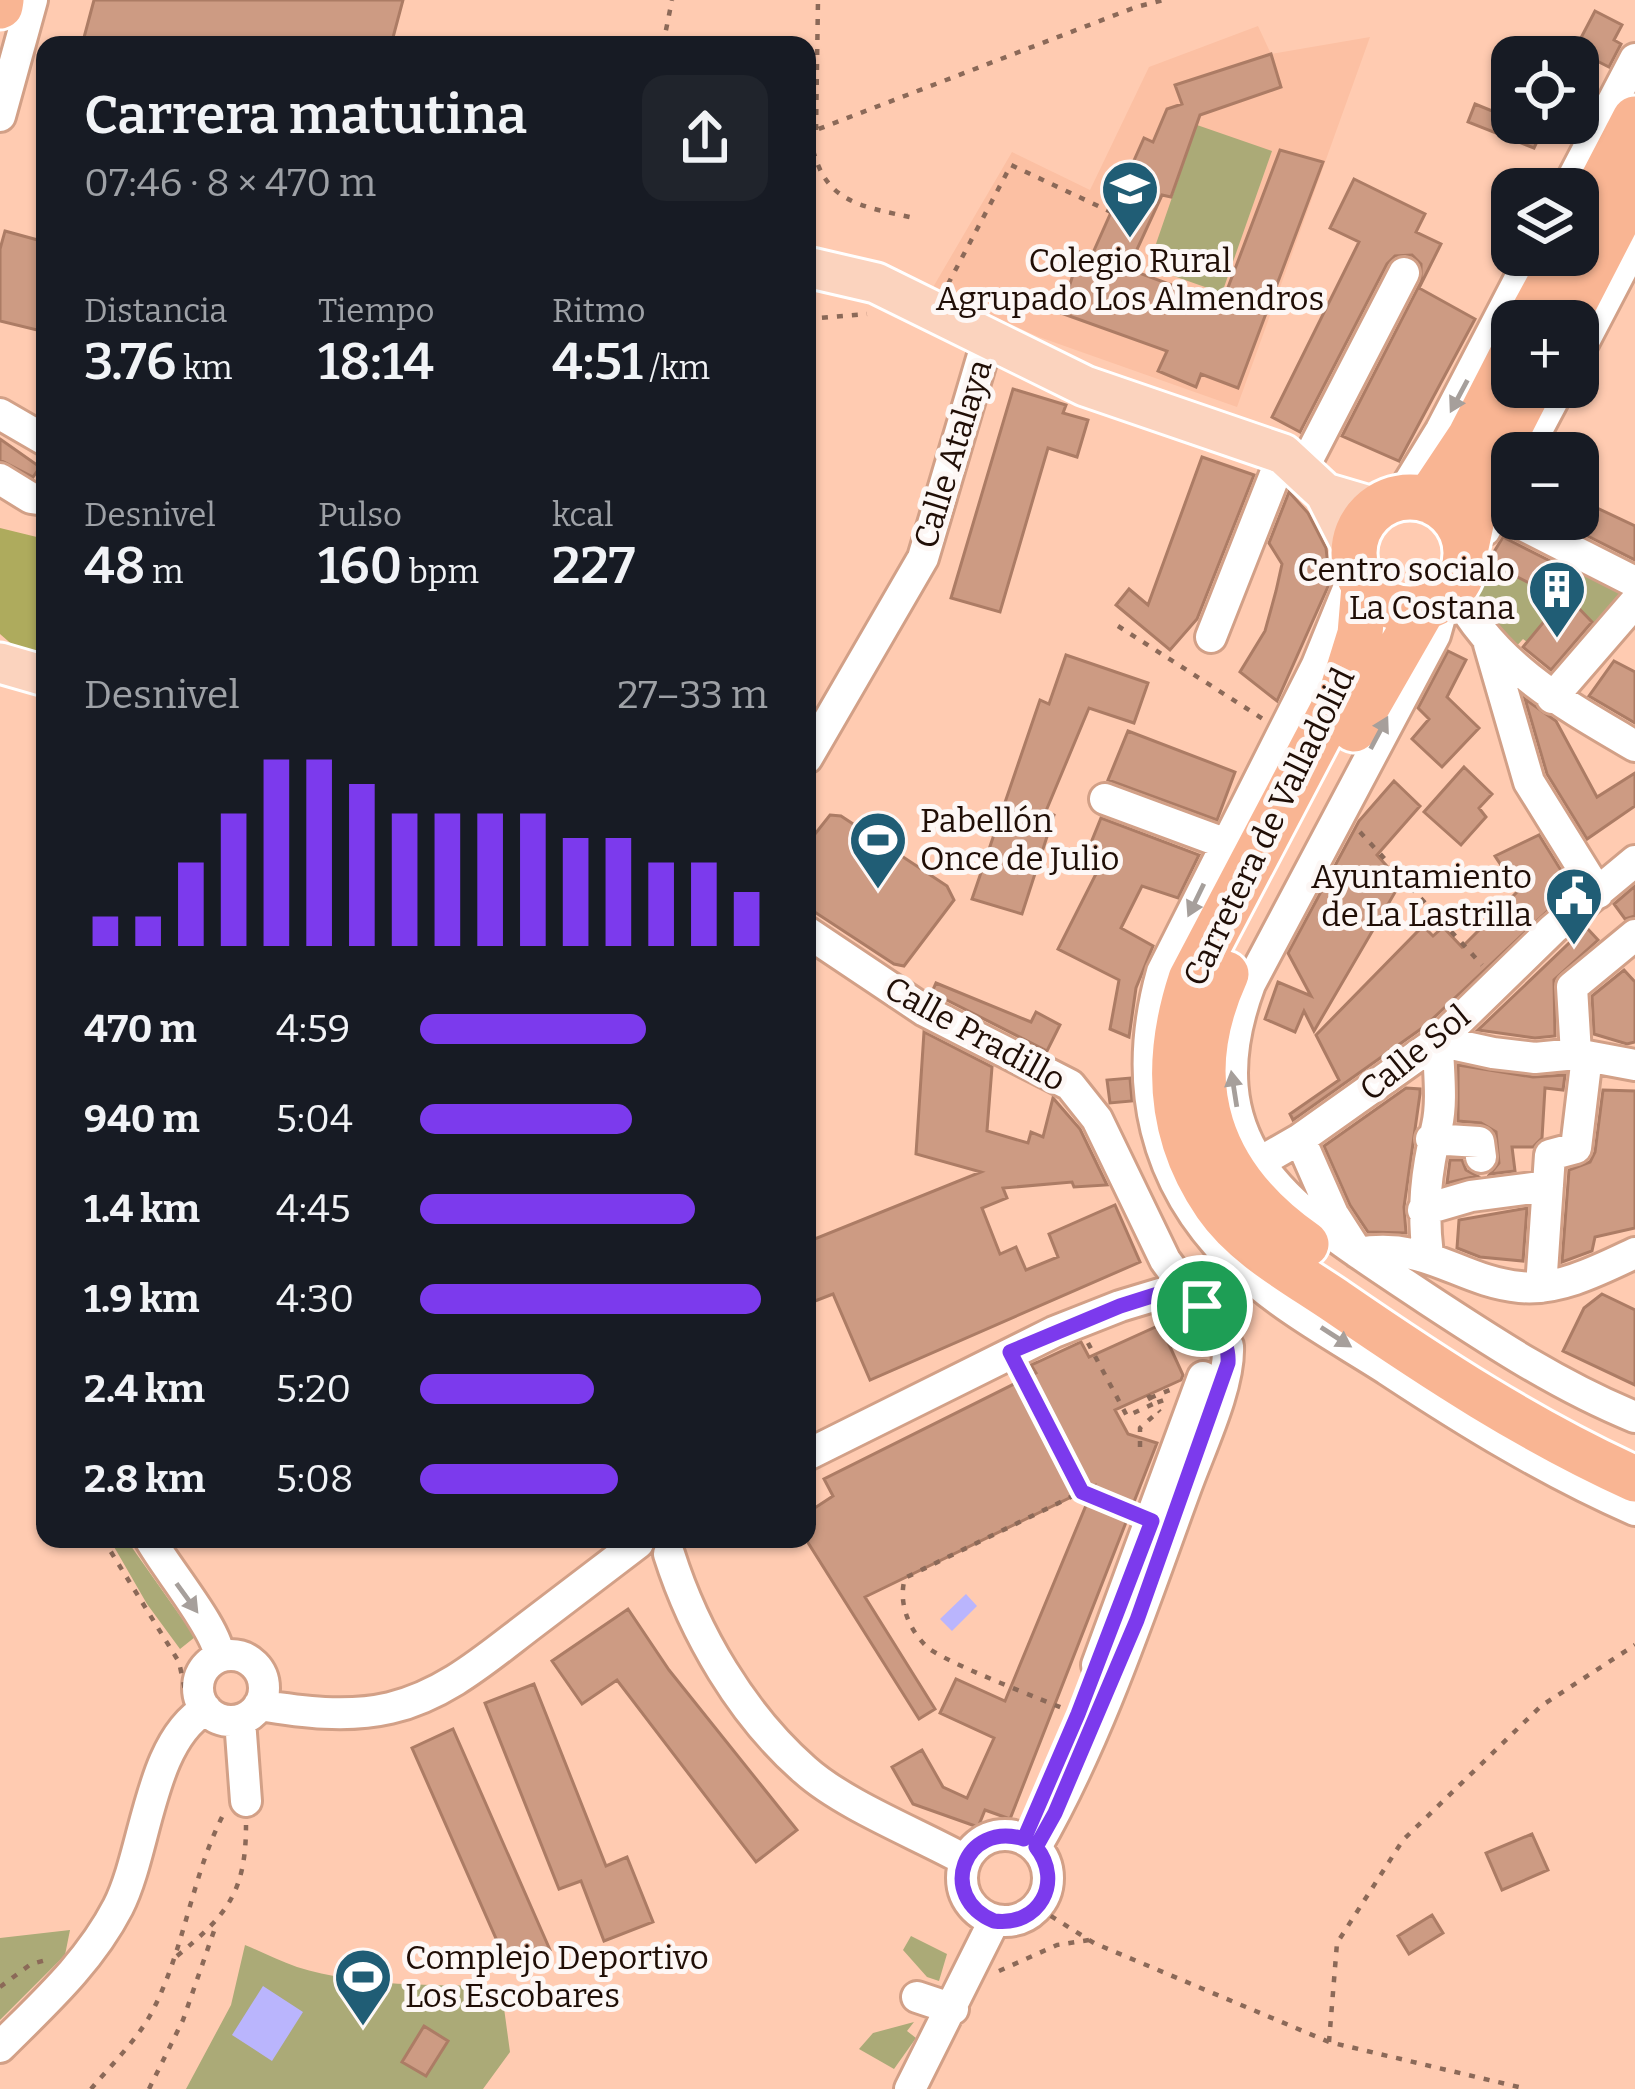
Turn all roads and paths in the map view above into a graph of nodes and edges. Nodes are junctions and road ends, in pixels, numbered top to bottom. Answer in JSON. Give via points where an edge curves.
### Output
{"nodes":[{"id":1,"x":32,"y":0,"type":"edge"},
{"id":2,"x":672,"y":0,"type":"edge"},
{"id":3,"x":818,"y":0,"type":"edge"},
{"id":4,"x":1164,"y":0,"type":"edge"},
{"id":5,"x":1136,"y":4,"type":"edge"},
{"id":6,"x":665,"y":36,"type":"edge"},
{"id":7,"x":816,"y":38,"type":"edge"},
{"id":8,"x":1635,"y":59,"type":"edge"},
{"id":9,"x":0,"y":116,"type":"edge"},
{"id":10,"x":1635,"y":118,"type":"edge"},
{"id":11,"x":816,"y":132,"type":"edge"},
{"id":12,"x":816,"y":163,"type":"edge"},
{"id":13,"x":1578,"y":168,"type":"edge"},
{"id":14,"x":1635,"y":185,"type":"edge"},
{"id":15,"x":1599,"y":187,"type":"edge"},
{"id":16,"x":1111,"y":212,"type":"dead end"},
{"id":17,"x":918,"y":219,"type":"dead end"},
{"id":18,"x":1633,"y":254,"type":"edge"},
{"id":19,"x":816,"y":269,"type":"edge"},
{"id":20,"x":1404,"y":272,"type":"dead end"},
{"id":21,"x":1521,"y":276,"type":"edge"},
{"id":22,"x":939,"y":300,"type":"dead end"},
{"id":23,"x":1575,"y":300,"type":"edge"},
{"id":24,"x":1599,"y":315,"type":"edge"},
{"id":25,"x":988,"y":335,"type":"junction"},
{"id":26,"x":1491,"y":396,"type":"edge"},
{"id":27,"x":1520,"y":408,"type":"edge"},
{"id":28,"x":1304,"y":472,"type":"junction"},
{"id":29,"x":0,"y":479,"type":"edge"},
{"id":30,"x":36,"y":499,"type":"edge"},
{"id":31,"x":1401,"y":501,"type":"junction"},
{"id":32,"x":1491,"y":517,"type":"edge"},
{"id":33,"x":1552,"y":540,"type":"edge"},
{"id":34,"x":1358,"y":567,"type":"junction"},
{"id":35,"x":1451,"y":581,"type":"junction"},
{"id":36,"x":1635,"y":582,"type":"edge"},
{"id":37,"x":1635,"y":602,"type":"edge"},
{"id":38,"x":1118,"y":626,"type":"dead end"},
{"id":39,"x":1210,"y":637,"type":"dead end"},
{"id":40,"x":1500,"y":660,"type":"junction"},
{"id":41,"x":0,"y":662,"type":"edge"},
{"id":42,"x":36,"y":673,"type":"edge"},
{"id":43,"x":1552,"y":698,"type":"junction"},
{"id":44,"x":1283,"y":732,"type":"junction"},
{"id":45,"x":816,"y":742,"type":"edge"},
{"id":46,"x":1635,"y":746,"type":"edge"},
{"id":47,"x":1105,"y":799,"type":"dead end"},
{"id":48,"x":1347,"y":818,"type":"dead end"},
{"id":49,"x":1224,"y":843,"type":"junction"},
{"id":50,"x":1635,"y":861,"type":"edge"},
{"id":51,"x":1598,"y":893,"type":"junction"},
{"id":52,"x":1635,"y":935,"type":"edge"},
{"id":53,"x":816,"y":938,"type":"edge"},
{"id":54,"x":1523,"y":958,"type":"junction"},
{"id":55,"x":1498,"y":982,"type":"junction"},
{"id":56,"x":1572,"y":987,"type":"junction"},
{"id":57,"x":1438,"y":1041,"type":"junction"},
{"id":58,"x":1582,"y":1055,"type":"junction"},
{"id":59,"x":1635,"y":1065,"type":"edge"},
{"id":60,"x":1300,"y":1139,"type":"junction"},
{"id":61,"x":1431,"y":1139,"type":"junction"},
{"id":62,"x":1480,"y":1157,"type":"dead end"},
{"id":63,"x":1260,"y":1162,"type":"junction"},
{"id":64,"x":1548,"y":1186,"type":"junction"},
{"id":65,"x":1423,"y":1210,"type":"junction"},
{"id":66,"x":1358,"y":1253,"type":"junction"},
{"id":67,"x":1635,"y":1253,"type":"edge"},
{"id":68,"x":1429,"y":1256,"type":"junction"},
{"id":69,"x":1240,"y":1269,"type":"junction"},
{"id":70,"x":1541,"y":1287,"type":"junction"},
{"id":71,"x":1200,"y":1306,"type":"junction"},
{"id":72,"x":1085,"y":1339,"type":"dead end"},
{"id":73,"x":1010,"y":1352,"type":"junction"},
{"id":74,"x":1180,"y":1390,"type":"dead end"},
{"id":75,"x":1151,"y":1399,"type":"junction"},
{"id":76,"x":1635,"y":1417,"type":"edge"},
{"id":77,"x":1140,"y":1447,"type":"dead end"},
{"id":78,"x":1635,"y":1447,"type":"edge"},
{"id":79,"x":816,"y":1450,"type":"edge"},
{"id":80,"x":1635,"y":1479,"type":"edge"},
{"id":81,"x":1082,"y":1492,"type":"junction"},
{"id":82,"x":1635,"y":1510,"type":"edge"},
{"id":83,"x":1152,"y":1521,"type":"junction"},
{"id":84,"x":109,"y":1548,"type":"edge"},
{"id":85,"x":155,"y":1548,"type":"edge"},
{"id":86,"x":628,"y":1548,"type":"edge"},
{"id":87,"x":679,"y":1548,"type":"edge"},
{"id":88,"x":1635,"y":1646,"type":"edge"},
{"id":89,"x":219,"y":1657,"type":"junction"},
{"id":90,"x":193,"y":1709,"type":"junction"},
{"id":91,"x":249,"y":1713,"type":"junction"},
{"id":92,"x":1078,"y":1714,"type":"junction"},
{"id":93,"x":245,"y":1787,"type":"junction"},
{"id":94,"x":1030,"y":1843,"type":"junction"},
{"id":95,"x":965,"y":1860,"type":"junction"},
{"id":96,"x":1038,"y":1908,"type":"junction"},
{"id":97,"x":994,"y":1921,"type":"junction"},
{"id":98,"x":216,"y":1924,"type":"junction"},
{"id":99,"x":1089,"y":1940,"type":"junction"},
{"id":100,"x":175,"y":1958,"type":"junction"},
{"id":101,"x":81,"y":1964,"type":"junction"},
{"id":102,"x":0,"y":1987,"type":"edge"},
{"id":103,"x":917,"y":1997,"type":"dead end"},
{"id":104,"x":953,"y":2009,"type":"junction"},
{"id":105,"x":1329,"y":2042,"type":"junction"},
{"id":106,"x":0,"y":2047,"type":"edge"},
{"id":107,"x":91,"y":2089,"type":"edge"},
{"id":108,"x":148,"y":2089,"type":"edge"},
{"id":109,"x":910,"y":2089,"type":"edge"},
{"id":110,"x":1527,"y":2089,"type":"edge"}],
"edges":[{"from":1,"to":9,"type":"street"},
{"from":2,"to":6,"type":"path"},
{"from":3,"to":7,"type":"path"},
{"from":4,"to":5,"type":"path"},
{"from":5,"to":11,"type":"path"},
{"from":8,"to":13,"type":"street"},
{"from":10,"to":15,"type":"highway"},
{"from":12,"to":17,"type":"path","via":[[842,197]]},
{"from":14,"to":23,"type":"highway"},
{"from":16,"to":22,"type":"path","via":[[1010,165]]},
{"from":18,"to":24,"type":"street"},
{"from":19,"to":25,"type":"main road","via":[[876,283]]},
{"from":20,"to":28,"type":"street"},
{"from":21,"to":31,"type":"street","one_way":true},
{"from":25,"to":28,"type":"main road","via":[[1085,386]]},
{"from":25,"to":45,"type":"street","name":"Calle Atalaya","via":[[923,558]]},
{"from":26,"to":31,"type":"highway","via":[[1470,436]]},
{"from":27,"to":35,"type":"highway","name":"Carretera de Valladolid","via":[[1479,487]]},
{"from":28,"to":31,"type":"main road"},
{"from":28,"to":34,"type":"main road"},
{"from":28,"to":39,"type":"street"},
{"from":29,"to":30,"type":"street"},
{"from":31,"to":34,"type":"highway","via":[[1359,528]]},
{"from":31,"to":35,"type":"highway","via":[[1457,521]]},
{"from":32,"to":35,"type":"street","name":"Carretera de Valladolid"},
{"from":33,"to":36,"type":"street"},
{"from":34,"to":35,"type":"highway","via":[[1390,606]]},
{"from":34,"to":44,"type":"street","name":"Carretera de Valladolid"},
{"from":34,"to":80,"type":"highway","name":"Carretera de Valladolid","via":[[1360,634],[1342,692],[1191,979],[1177,1022],[1173,1077],[1188,1151],[1217,1208],[1255,1245],[1490,1403]]},
{"from":35,"to":40,"type":"street"},
{"from":63,"to":35,"type":"street","name":"Carretera de Valladolid","one_way":true,"via":[[1233,1092],[1236,1024],[1435,635]]},
{"from":35,"to":78,"type":"highway","name":"Carretera de Valladolid","via":[[1389,662],[1239,947],[1212,1006],[1204,1100],[1226,1164],[1271,1220],[1485,1364]]},
{"from":37,"to":43,"type":"street"},
{"from":38,"to":44,"type":"path"},
{"from":40,"to":43,"type":"street"},
{"from":40,"to":51,"type":"street","via":[[1528,782]]},
{"from":41,"to":42,"type":"main road"},
{"from":43,"to":46,"type":"street"},
{"from":44,"to":49,"type":"street","name":"Carretera de Valladolid"},
{"from":47,"to":49,"type":"street","name":"Carretera de Valladolid"},
{"from":48,"to":55,"type":"path"},
{"from":49,"to":69,"type":"street","name":"Carretera de Valladolid","one_way":true,"via":[[1151,1008],[1150,1110],[1168,1172],[1192,1215]]},
{"from":50,"to":51,"type":"street","name":"Calle Sol"},
{"from":51,"to":54,"type":"street","name":"Calle Sol"},
{"from":52,"to":56,"type":"street"},
{"from":53,"to":71,"type":"street","name":"Calle Pradillo","via":[[925,1011],[1070,1084],[1097,1119],[1166,1260]]},
{"from":54,"to":55,"type":"street","name":"Calle Sol"},
{"from":54,"to":56,"type":"street"},
{"from":55,"to":57,"type":"street","name":"Calle Sol"},
{"from":56,"to":58,"type":"street"},
{"from":57,"to":58,"type":"street","via":[[1493,1054]]},
{"from":57,"to":60,"type":"street","name":"Calle Sol"},
{"from":57,"to":61,"type":"street"},
{"from":58,"to":59,"type":"street"},
{"from":58,"to":64,"type":"street","via":[[1576,1148],[1550,1155]]},
{"from":60,"to":63,"type":"street","name":"Calle Sol"},
{"from":60,"to":66,"type":"street"},
{"from":61,"to":62,"type":"street","via":[[1479,1142]]},
{"from":61,"to":65,"type":"street"},
{"from":63,"to":66,"type":"street","name":"Carretera de Valladolid","via":[[1309,1220]]},
{"from":64,"to":65,"type":"street"},
{"from":64,"to":70,"type":"street"},
{"from":65,"to":68,"type":"street"},
{"from":66,"to":68,"type":"street"},
{"from":66,"to":76,"type":"street","name":"Carretera de Valladolid","via":[[1490,1341]]},
{"from":67,"to":70,"type":"street"},
{"from":68,"to":70,"type":"street","via":[[1505,1285]]},
{"from":69,"to":71,"type":"street"},
{"from":69,"to":82,"type":"street","name":"Carretera de Valladolid","one_way":true,"via":[[1476,1428]]},
{"from":71,"to":73,"type":"street","via":[[1120,1306]]},
{"from":71,"to":83,"type":"street","via":[[1202,1380]]},
{"from":71,"to":94,"type":"street","via":[[1228,1346],[1228,1363],[1137,1620],[1055,1813]]},
{"from":72,"to":75,"type":"path","via":[[1127,1416]]},
{"from":73,"to":79,"type":"street"},
{"from":73,"to":81,"type":"path"},
{"from":74,"to":75,"type":"path"},
{"from":75,"to":77,"type":"path","via":[[1162,1413],[1140,1428]]},
{"from":81,"to":83,"type":"path"},
{"from":81,"to":92,"type":"path","via":[[905,1578],[902,1591],[925,1646]]},
{"from":83,"to":92,"type":"street"},
{"from":84,"to":90,"type":"path","via":[[179,1662]]},
{"from":85,"to":89,"type":"street","one_way":true,"via":[[216,1637]]},
{"from":86,"to":91,"type":"street","via":[[434,1693],[364,1712]]},
{"from":87,"to":95,"type":"street","via":[[714,1657],[771,1734],[807,1772]]},
{"from":88,"to":105,"type":"path","via":[[1541,1706],[1403,1840],[1336,1943]]},
{"from":89,"to":90,"type":"street","via":[[209,1663]]},
{"from":89,"to":91,"type":"street","via":[[238,1656],[259,1669],[264,1691]]},
{"from":90,"to":91,"type":"street","via":[[226,1720]]},
{"from":90,"to":101,"type":"street","via":[[118,1907]]},
{"from":91,"to":93,"type":"street"},
{"from":92,"to":94,"type":"street"},
{"from":93,"to":98,"type":"path","via":[[237,1890]]},
{"from":93,"to":100,"type":"path","via":[[208,1844]]},
{"from":94,"to":95,"type":"street","via":[[991,1837]]},
{"from":94,"to":96,"type":"street","via":[[1049,1877]]},
{"from":95,"to":97,"type":"street","via":[[968,1902]]},
{"from":96,"to":97,"type":"street","via":[[1013,1922]]},
{"from":96,"to":99,"type":"path"},
{"from":97,"to":104,"type":"street"},
{"from":98,"to":100,"type":"path"},
{"from":98,"to":108,"type":"path","via":[[183,2020]]},
{"from":99,"to":104,"type":"path","via":[[1008,1964]]},
{"from":99,"to":105,"type":"path"},
{"from":100,"to":107,"type":"path","via":[[152,2012]]},
{"from":101,"to":102,"type":"path","via":[[31,1964]]},
{"from":101,"to":106,"type":"street"},
{"from":103,"to":104,"type":"street"},
{"from":104,"to":109,"type":"street"},
{"from":105,"to":110,"type":"path"}]}
